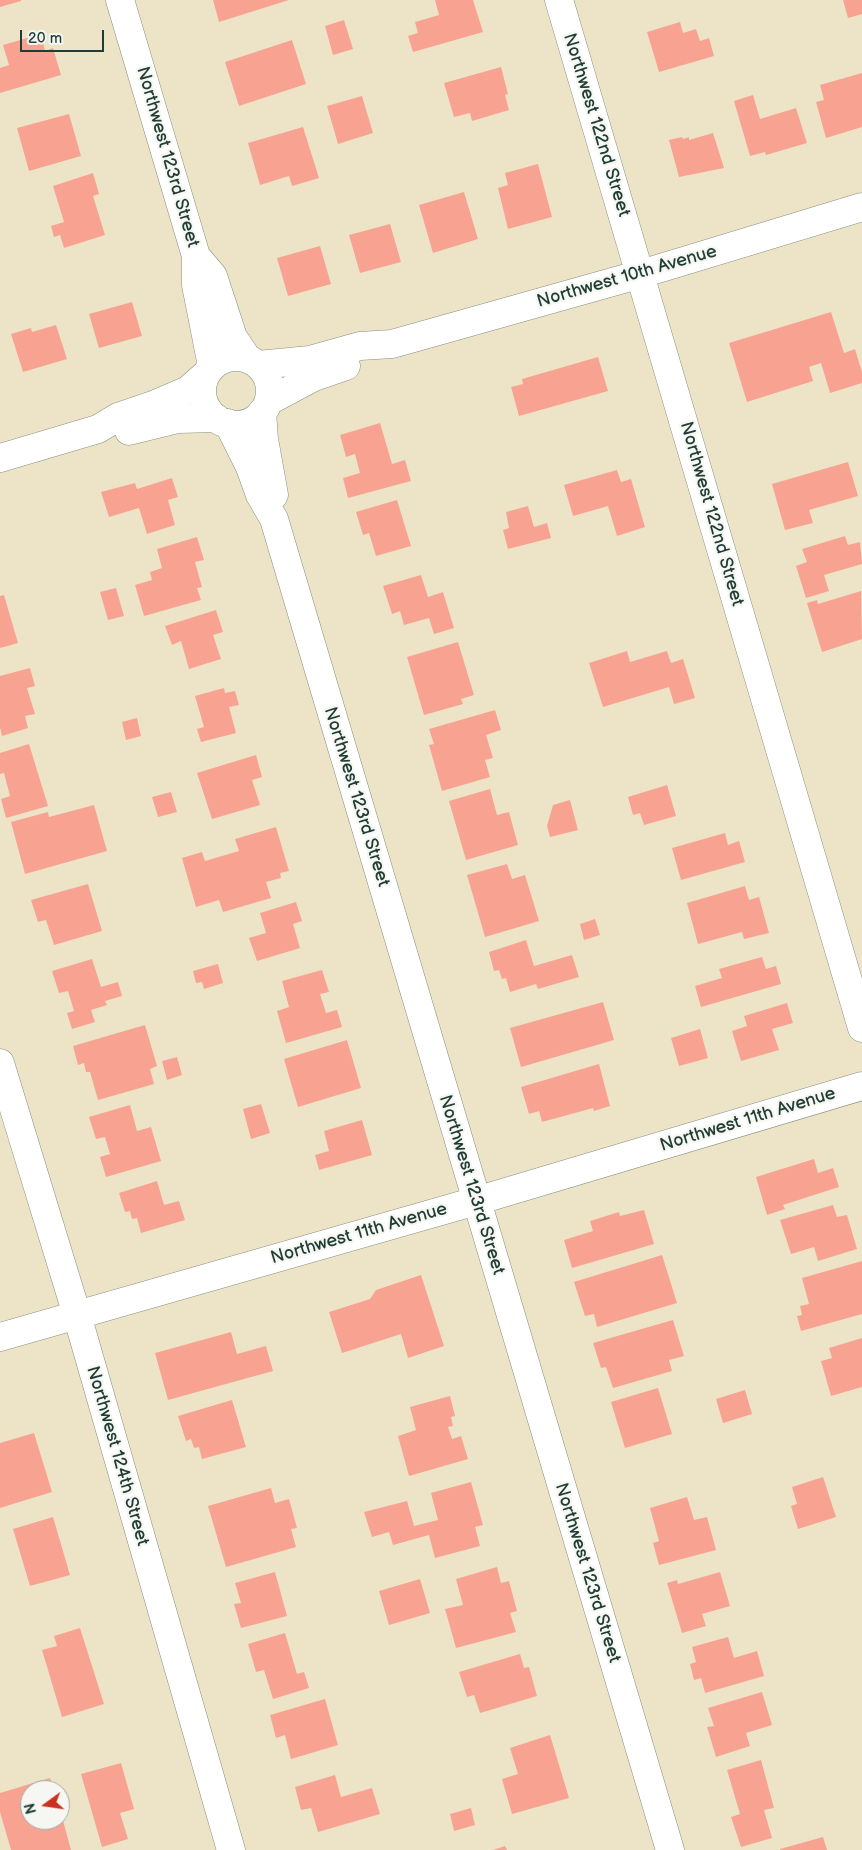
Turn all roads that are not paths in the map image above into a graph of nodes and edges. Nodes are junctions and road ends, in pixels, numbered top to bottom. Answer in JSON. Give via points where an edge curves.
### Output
{"nodes":[{"id":1,"x":120,"y":0,"type":"edge"},
{"id":2,"x":559,"y":0,"type":"edge"},
{"id":3,"x":862,"y":207,"type":"edge"},
{"id":4,"x":196,"y":256,"type":"junction"},
{"id":5,"x":641,"y":274,"type":"junction"},
{"id":6,"x":392,"y":344,"type":"junction"},
{"id":7,"x":252,"y":362,"type":"junction"},
{"id":8,"x":208,"y":371,"type":"junction"},
{"id":9,"x":265,"y":406,"type":"junction"},
{"id":10,"x":222,"y":421,"type":"junction"},
{"id":11,"x":98,"y":429,"type":"junction"},
{"id":12,"x":0,"y":458,"type":"edge"},
{"id":13,"x":274,"y":519,"type":"junction"},
{"id":14,"x":862,"y":1028,"type":"edge"},
{"id":15,"x":0,"y":1063,"type":"edge"},
{"id":16,"x":862,"y":1086,"type":"edge"},
{"id":17,"x":476,"y":1201,"type":"junction"},
{"id":18,"x":77,"y":1315,"type":"junction"},
{"id":19,"x":0,"y":1337,"type":"edge"},
{"id":20,"x":231,"y":1850,"type":"edge"},
{"id":21,"x":670,"y":1850,"type":"edge"}],
"edges":[{"from":1,"to":4,"type":"street","name":"Northwest 123rd Street"},
{"from":2,"to":5,"type":"street","name":"Northwest 122nd Street"},
{"from":3,"to":5,"type":"street","name":"Northwest 10th Avenue"},
{"from":4,"to":7,"type":"street","name":"Northwest 123rd Street","via":[[213,276],[233,337]]},
{"from":4,"to":8,"type":"street","name":"Northwest 123rd Street","via":[[196,285]]},
{"from":5,"to":6,"type":"street","name":"Northwest 10th Avenue"},
{"from":5,"to":14,"type":"street","name":"Northwest 122nd Street"},
{"from":6,"to":7,"type":"street","name":"Northwest 10th Avenue","via":[[360,346],[310,360]]},
{"from":6,"to":9,"type":"street","name":"Northwest 10th Avenue","via":[[366,359],[314,377]]},
{"from":7,"to":8,"type":"street","via":[[234,356],[222,359]]},
{"from":7,"to":9,"type":"street","via":[[266,375],[270,388]]},
{"from":8,"to":10,"type":"street","via":[[201,389],[204,403]]},
{"from":8,"to":11,"type":"street","via":[[188,390],[118,417]]},
{"from":9,"to":10,"type":"street","via":[[251,421],[238,425]]},
{"from":9,"to":13,"type":"street","name":"Northwest 123rd Street","via":[[264,439],[274,494]]},
{"from":10,"to":11,"type":"street","via":[[178,419],[121,433]]},
{"from":10,"to":13,"type":"street","name":"Northwest 123rd Street","via":[[250,467],[260,495]]},
{"from":11,"to":12,"type":"street"},
{"from":13,"to":17,"type":"street","name":"Northwest 123rd Street"},
{"from":15,"to":18,"type":"street","name":"Northwest 124th Street"},
{"from":16,"to":17,"type":"street","name":"Northwest 11th Avenue"},
{"from":17,"to":18,"type":"street","name":"Northwest 11th Avenue"},
{"from":17,"to":21,"type":"street","name":"Northwest 123rd Street"},
{"from":18,"to":19,"type":"street","name":"Northwest 11th Avenue"},
{"from":18,"to":20,"type":"street","name":"Northwest 124th Street"}]}
